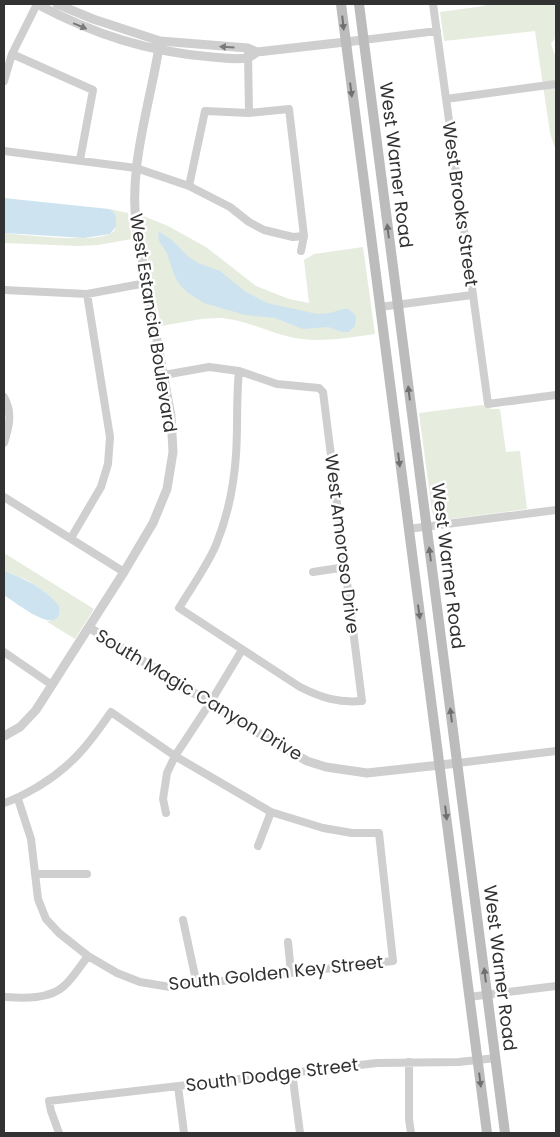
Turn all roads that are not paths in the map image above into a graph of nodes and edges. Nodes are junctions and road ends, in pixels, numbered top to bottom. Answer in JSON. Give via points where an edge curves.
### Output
{"nodes":[{"id":1,"x":36,"y":4,"type":"edge"},
{"id":2,"x":57,"y":4,"type":"edge"},
{"id":3,"x":341,"y":4,"type":"edge"},
{"id":4,"x":359,"y":4,"type":"edge"},
{"id":5,"x":434,"y":4,"type":"edge"},
{"id":6,"x":437,"y":31,"type":"junction"},
{"id":7,"x":363,"y":40,"type":"junction"},
{"id":8,"x":160,"y":41,"type":"junction"},
{"id":9,"x":345,"y":42,"type":"junction"},
{"id":10,"x":159,"y":50,"type":"junction"},
{"id":11,"x":252,"y":50,"type":"junction"},
{"id":12,"x":12,"y":54,"type":"junction"},
{"id":13,"x":248,"y":58,"type":"junction"},
{"id":14,"x":4,"y":81,"type":"edge"},
{"id":15,"x":556,"y":84,"type":"edge"},
{"id":16,"x":446,"y":99,"type":"junction"},
{"id":17,"x":249,"y":113,"type":"junction"},
{"id":18,"x":4,"y":151,"type":"edge"},
{"id":19,"x":80,"y":160,"type":"junction"},
{"id":20,"x":136,"y":168,"type":"junction"},
{"id":21,"x":189,"y":186,"type":"junction"},
{"id":22,"x":304,"y":236,"type":"junction"},
{"id":23,"x":301,"y":251,"type":"dead end"},
{"id":24,"x":146,"y":284,"type":"junction"},
{"id":25,"x":4,"y":290,"type":"edge"},
{"id":26,"x":87,"y":294,"type":"junction"},
{"id":27,"x":472,"y":295,"type":"junction"},
{"id":28,"x":398,"y":304,"type":"junction"},
{"id":29,"x":380,"y":307,"type":"junction"},
{"id":30,"x":239,"y":371,"type":"junction"},
{"id":31,"x":164,"y":375,"type":"junction"},
{"id":32,"x":556,"y":395,"type":"edge"},
{"id":33,"x":4,"y":397,"type":"edge"},
{"id":34,"x":4,"y":444,"type":"edge"},
{"id":35,"x":4,"y":497,"type":"edge"},
{"id":36,"x":556,"y":510,"type":"edge"},
{"id":37,"x":427,"y":526,"type":"junction"},
{"id":38,"x":408,"y":529,"type":"junction"},
{"id":39,"x":72,"y":538,"type":"junction"},
{"id":40,"x":346,"y":567,"type":"junction"},
{"id":41,"x":124,"y":572,"type":"junction"},
{"id":42,"x":312,"y":572,"type":"dead end"},
{"id":43,"x":90,"y":628,"type":"junction"},
{"id":44,"x":242,"y":650,"type":"junction"},
{"id":45,"x":4,"y":652,"type":"edge"},
{"id":46,"x":52,"y":685,"type":"junction"},
{"id":47,"x":210,"y":703,"type":"junction"},
{"id":48,"x":4,"y":736,"type":"edge"},
{"id":49,"x":556,"y":751,"type":"edge"},
{"id":50,"x":175,"y":756,"type":"junction"},
{"id":51,"x":458,"y":763,"type":"junction"},
{"id":52,"x":440,"y":765,"type":"junction"},
{"id":53,"x":18,"y":799,"type":"junction"},
{"id":54,"x":4,"y":803,"type":"edge"},
{"id":55,"x":272,"y":812,"type":"junction"},
{"id":56,"x":166,"y":813,"type":"dead end"},
{"id":57,"x":258,"y":846,"type":"dead end"},
{"id":58,"x":35,"y":874,"type":"junction"},
{"id":59,"x":87,"y":874,"type":"dead end"},
{"id":60,"x":183,"y":920,"type":"dead end"},
{"id":61,"x":288,"y":942,"type":"dead end"},
{"id":62,"x":88,"y":956,"type":"junction"},
{"id":63,"x":291,"y":973,"type":"junction"},
{"id":64,"x":197,"y":985,"type":"junction"},
{"id":65,"x":556,"y":986,"type":"edge"},
{"id":66,"x":488,"y":995,"type":"junction"},
{"id":67,"x":4,"y":997,"type":"edge"},
{"id":68,"x":469,"y":997,"type":"junction"},
{"id":69,"x":496,"y":1058,"type":"junction"},
{"id":70,"x":477,"y":1060,"type":"junction"},
{"id":71,"x":409,"y":1062,"type":"junction"},
{"id":72,"x":292,"y":1072,"type":"junction"},
{"id":73,"x":178,"y":1086,"type":"junction"},
{"id":74,"x":59,"y":1133,"type":"edge"},
{"id":75,"x":184,"y":1133,"type":"edge"},
{"id":76,"x":300,"y":1133,"type":"edge"},
{"id":77,"x":412,"y":1133,"type":"edge"},
{"id":78,"x":487,"y":1133,"type":"edge"},
{"id":79,"x":506,"y":1133,"type":"edge"}],
"edges":[{"from":1,"to":10,"type":"street","one_way":true,"via":[[82,27]]},
{"from":1,"to":12,"type":"street"},
{"from":2,"to":8,"type":"street"},
{"from":3,"to":9,"type":"main road","name":"West Warner Road","one_way":true},
{"from":4,"to":7,"type":"main road","name":"West Warner Road"},
{"from":5,"to":6,"type":"street","name":"West Brooks Street"},
{"from":6,"to":7,"type":"street"},
{"from":6,"to":16,"type":"street","name":"West Brooks Street"},
{"from":7,"to":9,"type":"street"},
{"from":28,"to":7,"type":"main road","name":"West Warner Road","one_way":true},
{"from":8,"to":10,"type":"street","name":"West Estancia Boulevard"},
{"from":11,"to":8,"type":"street","one_way":true},
{"from":9,"to":11,"type":"street"},
{"from":9,"to":29,"type":"main road","name":"West Warner Road","one_way":true},
{"from":10,"to":13,"type":"street","via":[[190,56]]},
{"from":10,"to":20,"type":"street","name":"West Estancia Boulevard"},
{"from":11,"to":13,"type":"street"},
{"from":12,"to":14,"type":"street"},
{"from":12,"to":19,"type":"street","via":[[93,90]]},
{"from":13,"to":17,"type":"street"},
{"from":15,"to":16,"type":"street"},
{"from":16,"to":27,"type":"street","name":"West Brooks Street"},
{"from":17,"to":21,"type":"street","via":[[205,111]]},
{"from":17,"to":22,"type":"street","via":[[289,109]]},
{"from":18,"to":19,"type":"street"},
{"from":19,"to":20,"type":"street"},
{"from":20,"to":21,"type":"street"},
{"from":20,"to":24,"type":"street","name":"West Estancia Boulevard","via":[[135,220]]},
{"from":21,"to":22,"type":"street","via":[[230,207],[264,230],[293,237]]},
{"from":22,"to":23,"type":"street"},
{"from":24,"to":26,"type":"street"},
{"from":24,"to":31,"type":"street","name":"West Estancia Boulevard"},
{"from":25,"to":26,"type":"street"},
{"from":26,"to":39,"type":"street","via":[[110,437],[108,464],[101,488]]},
{"from":27,"to":28,"type":"street"},
{"from":27,"to":32,"type":"street","name":"West Brooks Street","via":[[488,404]]},
{"from":28,"to":29,"type":"street"},
{"from":37,"to":28,"type":"main road","name":"West Warner Road","one_way":true},
{"from":29,"to":38,"type":"main road","name":"West Warner Road","one_way":true},
{"from":30,"to":31,"type":"street","via":[[209,366]]},
{"from":30,"to":40,"type":"street","name":"West Amoroso Drive","via":[[277,384],[319,388],[323,392]]},
{"from":30,"to":44,"type":"street","via":[[236,455],[225,515],[216,545],[179,608]]},
{"from":31,"to":41,"type":"street","name":"West Estancia Boulevard","via":[[173,433],[167,490],[153,523]]},
{"from":33,"to":34,"type":"street","via":[[9,406]]},
{"from":35,"to":39,"type":"street"},
{"from":36,"to":37,"type":"street"},
{"from":37,"to":38,"type":"street"},
{"from":51,"to":37,"type":"main road","name":"West Warner Road","one_way":true},
{"from":38,"to":52,"type":"main road","name":"West Warner Road","one_way":true},
{"from":39,"to":41,"type":"street"},
{"from":40,"to":42,"type":"street"},
{"from":40,"to":44,"type":"street","name":"West Amoroso Drive","via":[[362,701],[346,702],[315,694]]},
{"from":41,"to":43,"type":"street","name":"West Estancia Boulevard"},
{"from":43,"to":46,"type":"street","name":"West Estancia Boulevard"},
{"from":43,"to":47,"type":"street","name":"South Magic Canyon Drive"},
{"from":44,"to":47,"type":"street"},
{"from":45,"to":46,"type":"street"},
{"from":46,"to":48,"type":"street","name":"West Estancia Boulevard","via":[[36,710],[20,727]]},
{"from":47,"to":50,"type":"street"},
{"from":47,"to":52,"type":"street","name":"South Magic Canyon Drive","via":[[291,753],[326,767],[367,773]]},
{"from":49,"to":51,"type":"street"},
{"from":50,"to":53,"type":"street","via":[[111,712],[69,765]]},
{"from":50,"to":55,"type":"street"},
{"from":50,"to":56,"type":"street","via":[[167,773],[163,799]]},
{"from":51,"to":52,"type":"street","name":"South Magic Canyon Drive"},
{"from":66,"to":51,"type":"main road","name":"West Warner Road","one_way":true},
{"from":52,"to":68,"type":"main road","name":"West Warner Road","one_way":true},
{"from":53,"to":54,"type":"street"},
{"from":53,"to":58,"type":"street","name":"South Golden Key Street","via":[[32,839]]},
{"from":55,"to":57,"type":"street"},
{"from":55,"to":63,"type":"street","name":"South Golden Key Street","via":[[323,828],[379,833],[393,961]]},
{"from":58,"to":59,"type":"street"},
{"from":58,"to":62,"type":"street","name":"South Golden Key Street","via":[[38,899],[46,919]]},
{"from":60,"to":64,"type":"street"},
{"from":61,"to":63,"type":"street"},
{"from":62,"to":64,"type":"street","name":"South Golden Key Street","via":[[140,982],[170,987]]},
{"from":62,"to":67,"type":"street","via":[[63,987],[42,997]]},
{"from":63,"to":64,"type":"street","name":"South Golden Key Street"},
{"from":65,"to":66,"type":"street"},
{"from":66,"to":68,"type":"street"},
{"from":66,"to":69,"type":"main road","name":"West Warner Road"},
{"from":68,"to":70,"type":"main road","name":"West Warner Road"},
{"from":69,"to":70,"type":"street","name":"South Dodge Street"},
{"from":69,"to":79,"type":"main road","name":"West Warner Road"},
{"from":70,"to":71,"type":"street","name":"South Dodge Street"},
{"from":70,"to":78,"type":"main road","name":"West Warner Road","one_way":true},
{"from":71,"to":72,"type":"street","name":"South Dodge Street"},
{"from":71,"to":77,"type":"street"},
{"from":72,"to":73,"type":"street","name":"South Dodge Street"},
{"from":72,"to":76,"type":"street"},
{"from":73,"to":74,"type":"street","name":"South Dodge Street","via":[[49,1101]]},
{"from":73,"to":75,"type":"street"}]}
